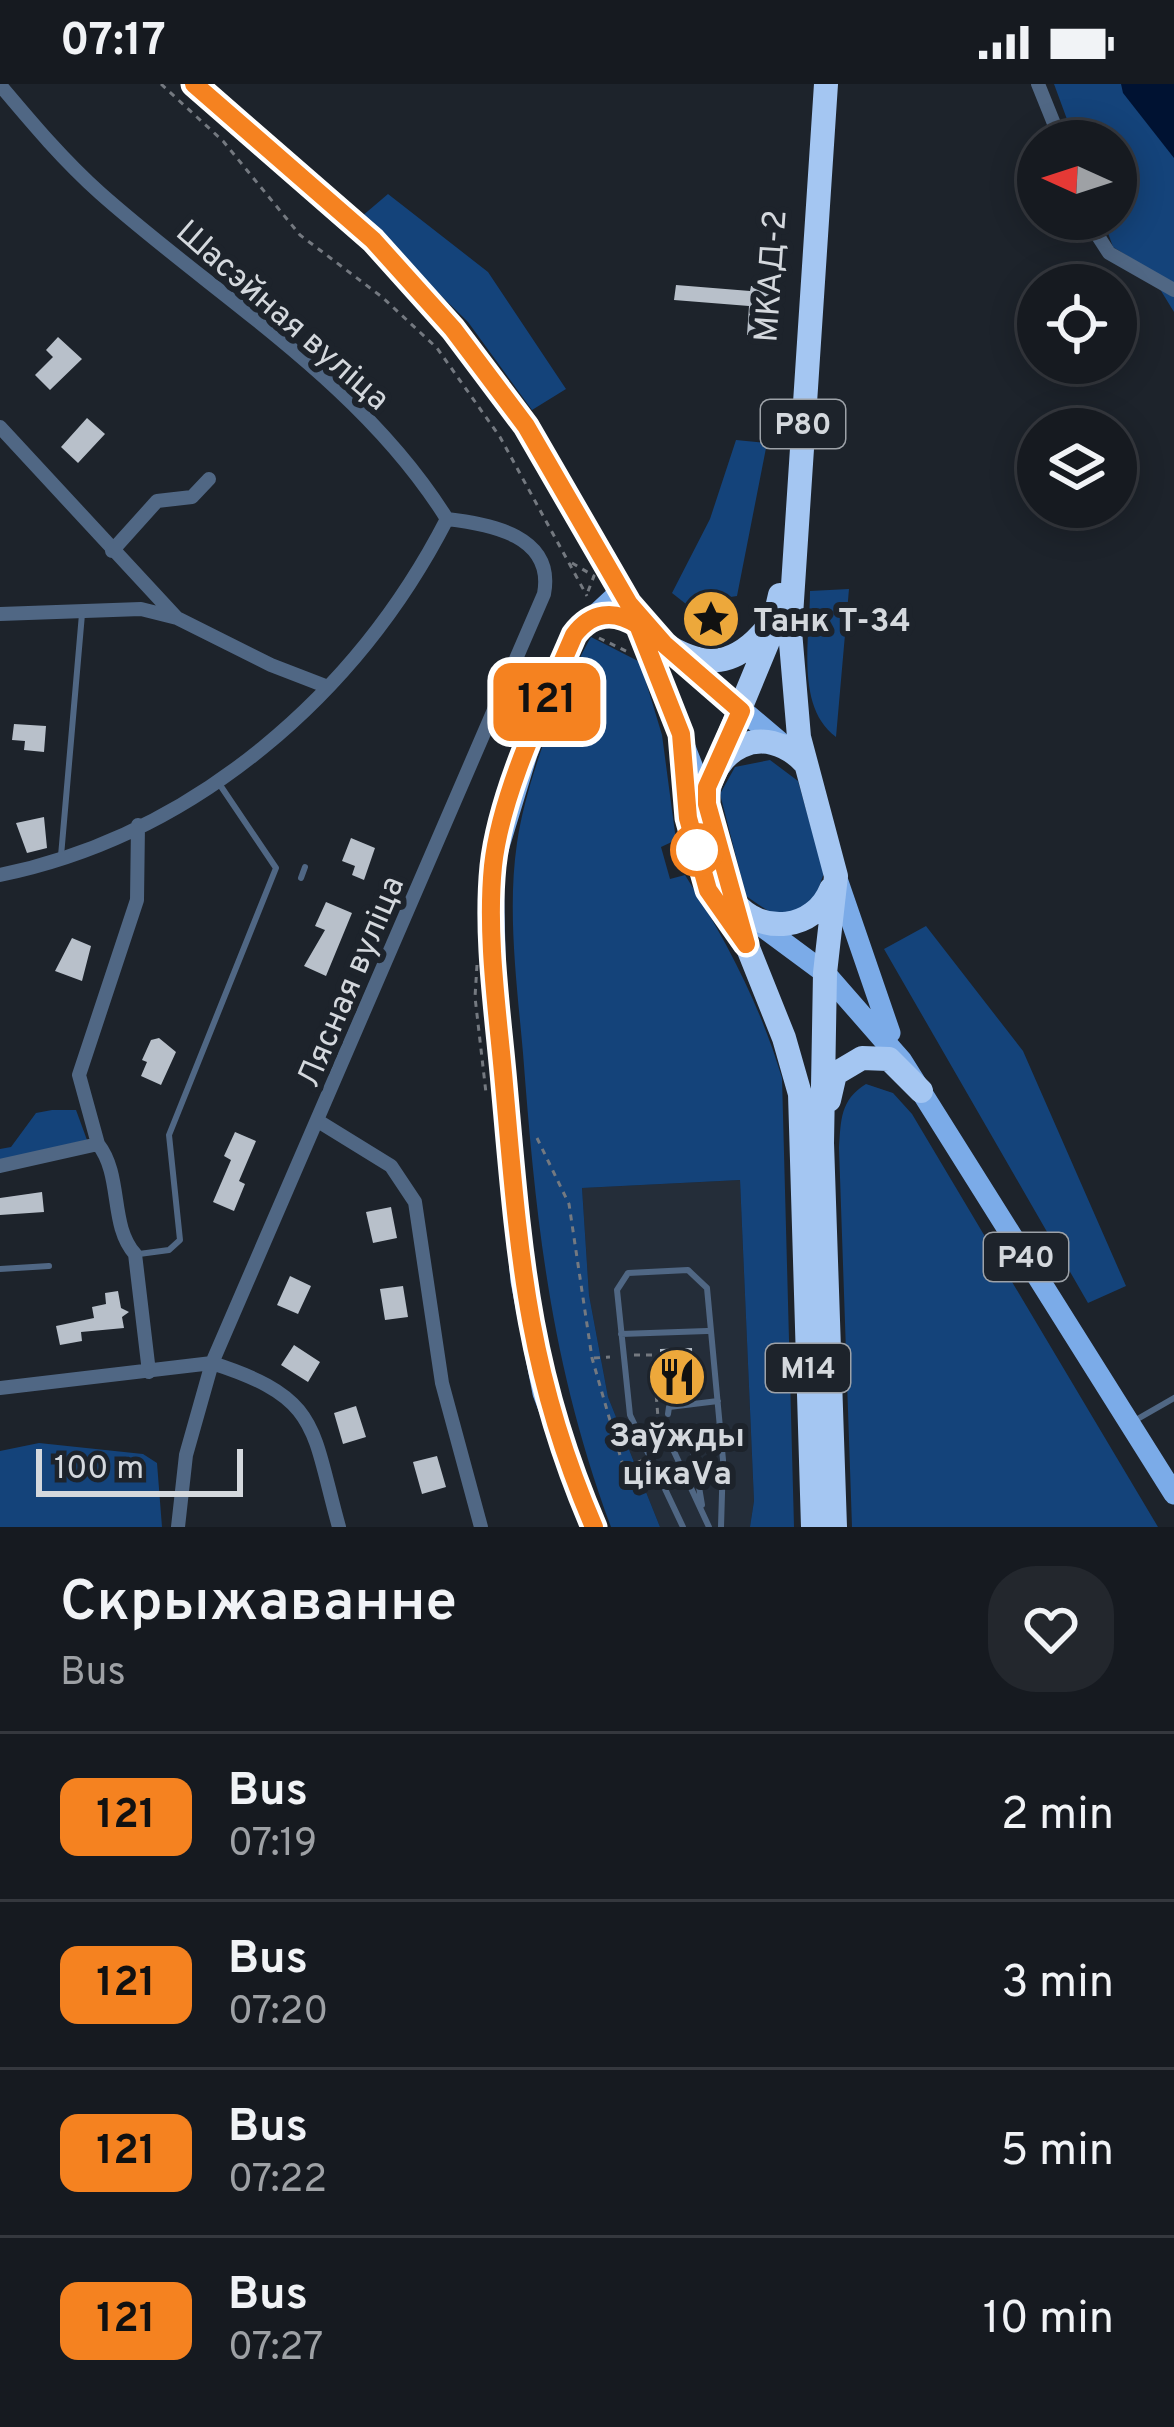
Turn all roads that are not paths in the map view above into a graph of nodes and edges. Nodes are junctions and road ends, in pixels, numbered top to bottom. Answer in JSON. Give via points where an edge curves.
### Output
{"nodes":[{"id":1,"x":194,"y":84,"type":"edge"},
{"id":2,"x":814,"y":84,"type":"edge"},
{"id":3,"x":826,"y":84,"type":"edge"},
{"id":4,"x":1038,"y":84,"type":"edge"},
{"id":5,"x":0,"y":85,"type":"edge"},
{"id":6,"x":1053,"y":120,"type":"edge"},
{"id":7,"x":1101,"y":240,"type":"edge"},
{"id":8,"x":1174,"y":290,"type":"edge"},
{"id":9,"x":0,"y":428,"type":"edge"},
{"id":10,"x":209,"y":479,"type":"dead end"},
{"id":11,"x":447,"y":519,"type":"junction"},
{"id":12,"x":112,"y":551,"type":"junction"},
{"id":13,"x":629,"y":607,"type":"junction"},
{"id":14,"x":0,"y":614,"type":"edge"},
{"id":15,"x":82,"y":614,"type":"junction"},
{"id":16,"x":776,"y":617,"type":"junction"},
{"id":17,"x":178,"y":618,"type":"junction"},
{"id":18,"x":586,"y":621,"type":"junction"},
{"id":19,"x":664,"y":644,"type":"junction"},
{"id":20,"x":328,"y":687,"type":"junction"},
{"id":21,"x":741,"y":711,"type":"junction"},
{"id":22,"x":681,"y":734,"type":"junction"},
{"id":23,"x":796,"y":755,"type":"junction"},
{"id":24,"x":720,"y":758,"type":"junction"},
{"id":25,"x":218,"y":782,"type":"junction"},
{"id":26,"x":707,"y":804,"type":"junction"},
{"id":27,"x":138,"y":825,"type":"junction"},
{"id":28,"x":61,"y":859,"type":"junction"},
{"id":29,"x":305,"y":867,"type":"dead end"},
{"id":30,"x":0,"y":875,"type":"edge"},
{"id":31,"x":836,"y":875,"type":"junction"},
{"id":32,"x":301,"y":878,"type":"dead end"},
{"id":33,"x":740,"y":909,"type":"junction"},
{"id":34,"x":746,"y":944,"type":"junction"},
{"id":35,"x":825,"y":973,"type":"junction"},
{"id":36,"x":902,"y":1061,"type":"junction"},
{"id":37,"x":921,"y":1091,"type":"junction"},
{"id":38,"x":318,"y":1120,"type":"junction"},
{"id":39,"x":813,"y":1137,"type":"junction"},
{"id":40,"x":98,"y":1144,"type":"junction"},
{"id":41,"x":0,"y":1166,"type":"edge"},
{"id":42,"x":135,"y":1254,"type":"junction"},
{"id":43,"x":49,"y":1266,"type":"dead end"},
{"id":44,"x":0,"y":1269,"type":"edge"},
{"id":45,"x":709,"y":1330,"type":"junction"},
{"id":46,"x":621,"y":1334,"type":"junction"},
{"id":47,"x":212,"y":1363,"type":"junction"},
{"id":48,"x":149,"y":1372,"type":"junction"},
{"id":49,"x":0,"y":1388,"type":"edge"},
{"id":50,"x":1174,"y":1398,"type":"edge"},
{"id":51,"x":719,"y":1401,"type":"junction"},
{"id":52,"x":668,"y":1414,"type":"dead end"},
{"id":53,"x":1131,"y":1423,"type":"junction"},
{"id":54,"x":689,"y":1427,"type":"dead end"},
{"id":55,"x":670,"y":1428,"type":"dead end"},
{"id":56,"x":1174,"y":1494,"type":"edge"},
{"id":57,"x":704,"y":1515,"type":"junction"},
{"id":58,"x":811,"y":1519,"type":"edge"},
{"id":59,"x":178,"y":1527,"type":"edge"},
{"id":60,"x":339,"y":1527,"type":"edge"},
{"id":61,"x":481,"y":1527,"type":"edge"},
{"id":62,"x":594,"y":1527,"type":"edge"},
{"id":63,"x":683,"y":1527,"type":"edge"},
{"id":64,"x":709,"y":1527,"type":"edge"},
{"id":65,"x":721,"y":1527,"type":"edge"},
{"id":66,"x":835,"y":1527,"type":"edge"}],
"edges":[{"from":1,"to":13,"type":"main road","via":[[373,240],[453,329],[526,426]]},
{"from":2,"to":16,"type":"highway","name":"МКАД-2","number":"Р80"},
{"from":3,"to":23,"type":"highway","number":"Р80","via":[[790,631]]},
{"from":4,"to":6,"type":"street"},
{"from":5,"to":11,"type":"street","name":"Шасэйная вуліца","via":[[100,194],[355,408]]},
{"from":7,"to":8,"type":"street","via":[[1109,253]]},
{"from":9,"to":12,"type":"street"},
{"from":10,"to":12,"type":"street","via":[[192,497],[158,501]]},
{"from":11,"to":20,"type":"street"},
{"from":11,"to":38,"type":"street","name":"Лясная вуліца","via":[[510,533],[542,559],[544,594]]},
{"from":12,"to":17,"type":"street"},
{"from":13,"to":18,"type":"main road"},
{"from":13,"to":18,"type":"main road"},
{"from":13,"to":19,"type":"main road"},
{"from":13,"to":22,"type":"main road"},
{"from":14,"to":15,"type":"street"},
{"from":15,"to":17,"type":"street","via":[[127,606]]},
{"from":15,"to":28,"type":"lane"},
{"from":16,"to":19,"type":"highway","via":[[733,660],[695,661]]},
{"from":16,"to":21,"type":"highway","number":"Р80"},
{"from":17,"to":20,"type":"street"},
{"from":18,"to":62,"type":"main road","via":[[526,754],[499,840],[493,904],[521,1282],[543,1394]]},
{"from":19,"to":21,"type":"main road"},
{"from":20,"to":25,"type":"street","via":[[279,738]]},
{"from":21,"to":23,"type":"main road"},
{"from":21,"to":24,"type":"highway","number":"Р80"},
{"from":22,"to":26,"type":"main road"},
{"from":22,"to":34,"type":"lane","via":[[688,818],[708,890]]},
{"from":23,"to":24,"type":"highway","via":[[753,743]]},
{"from":23,"to":31,"type":"highway","number":"М14"},
{"from":24,"to":26,"type":"highway"},
{"from":25,"to":27,"type":"street"},
{"from":25,"to":42,"type":"lane","via":[[276,868],[169,1135],[180,1240],[169,1250]]},
{"from":26,"to":33,"type":"highway","number":"М14"},
{"from":27,"to":28,"type":"street"},
{"from":27,"to":40,"type":"street","via":[[131,924],[79,1075]]},
{"from":28,"to":30,"type":"street"},
{"from":29,"to":32,"type":"lane"},
{"from":31,"to":33,"type":"highway","via":[[829,897],[793,924],[770,925]]},
{"from":31,"to":35,"type":"highway","number":"М14"},
{"from":31,"to":36,"type":"main road","number":"Р40"},
{"from":33,"to":34,"type":"highway","number":"М14"},
{"from":33,"to":35,"type":"main road","number":"Р40"},
{"from":34,"to":39,"type":"highway","number":"М14"},
{"from":35,"to":36,"type":"main road","number":"Р40"},
{"from":35,"to":39,"type":"highway","number":"М14"},
{"from":36,"to":37,"type":"main road","number":"Р40"},
{"from":37,"to":39,"type":"highway","number":"Р40","via":[[889,1059],[844,1064]]},
{"from":37,"to":53,"type":"main road","number":"Р40"},
{"from":38,"to":47,"type":"street","name":"Лясная вуліца"},
{"from":38,"to":61,"type":"street","via":[[382,1159],[415,1202],[442,1383]]},
{"from":39,"to":58,"type":"highway","number":"М14"},
{"from":39,"to":66,"type":"highway","number":"М14"},
{"from":40,"to":41,"type":"street"},
{"from":40,"to":42,"type":"street","via":[[112,1163],[126,1244]]},
{"from":42,"to":48,"type":"street"},
{"from":43,"to":44,"type":"lane"},
{"from":45,"to":46,"type":"lane"},
{"from":45,"to":46,"type":"lane","via":[[704,1280],[688,1270],[635,1272],[620,1277]]},
{"from":45,"to":51,"type":"lane"},
{"from":46,"to":63,"type":"lane","via":[[630,1415]]},
{"from":47,"to":48,"type":"street"},
{"from":47,"to":59,"type":"street","name":"Лясная вуліца"},
{"from":47,"to":60,"type":"street","via":[[265,1382],[303,1412]]},
{"from":48,"to":49,"type":"street"},
{"from":50,"to":53,"type":"lane"},
{"from":51,"to":52,"type":"lane","via":[[669,1407]]},
{"from":51,"to":65,"type":"lane"},
{"from":53,"to":56,"type":"main road","number":"Р40"},
{"from":54,"to":57,"type":"lane"},
{"from":55,"to":57,"type":"lane"},
{"from":57,"to":64,"type":"lane"}]}
